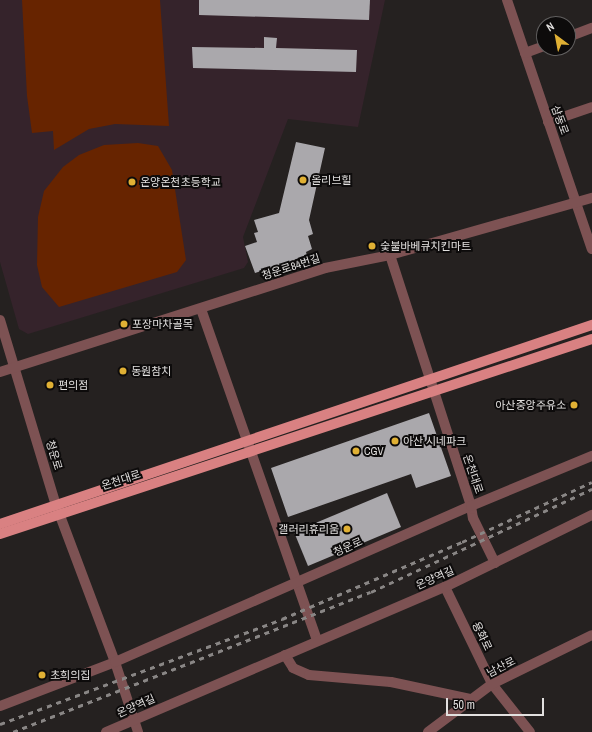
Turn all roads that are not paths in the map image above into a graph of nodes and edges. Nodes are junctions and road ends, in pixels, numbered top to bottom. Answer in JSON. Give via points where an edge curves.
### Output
{"nodes":[{"id":1,"x":507,"y":0,"type":"edge"},
{"id":2,"x":592,"y":28,"type":"edge"},
{"id":3,"x":576,"y":34,"type":"edge"},
{"id":4,"x":536,"y":49,"type":"edge"},
{"id":5,"x":524,"y":53,"type":"junction"},
{"id":6,"x":592,"y":107,"type":"edge"},
{"id":7,"x":548,"y":122,"type":"junction"},
{"id":8,"x":592,"y":198,"type":"edge"},
{"id":9,"x":578,"y":201,"type":"junction"},
{"id":10,"x":592,"y":249,"type":"edge"},
{"id":11,"x":390,"y":255,"type":"junction"},
{"id":12,"x":201,"y":309,"type":"junction"},
{"id":13,"x":0,"y":320,"type":"edge"},
{"id":14,"x":592,"y":325,"type":"edge"},
{"id":15,"x":592,"y":339,"type":"edge"},
{"id":16,"x":15,"y":367,"type":"junction"},
{"id":17,"x":0,"y":372,"type":"edge"},
{"id":18,"x":429,"y":380,"type":"junction"},
{"id":19,"x":433,"y":391,"type":"junction"},
{"id":20,"x":247,"y":441,"type":"junction"},
{"id":21,"x":250,"y":451,"type":"junction"},
{"id":22,"x":592,"y":456,"type":"edge"},
{"id":23,"x":472,"y":506,"type":"junction"},
{"id":24,"x":58,"y":510,"type":"junction"},
{"id":25,"x":592,"y":515,"type":"edge"},
{"id":26,"x":0,"y":524,"type":"edge"},
{"id":27,"x":0,"y":534,"type":"edge"},
{"id":28,"x":495,"y":563,"type":"junction"},
{"id":29,"x":296,"y":583,"type":"junction"},
{"id":30,"x":445,"y":587,"type":"junction"},
{"id":31,"x":592,"y":635,"type":"edge"},
{"id":32,"x":317,"y":640,"type":"junction"},
{"id":33,"x":285,"y":655,"type":"junction"},
{"id":34,"x":115,"y":662,"type":"junction"},
{"id":35,"x":492,"y":684,"type":"junction"},
{"id":36,"x":471,"y":700,"type":"junction"},
{"id":37,"x":0,"y":706,"type":"edge"},
{"id":38,"x":134,"y":720,"type":"junction"},
{"id":39,"x":106,"y":732,"type":"edge"},
{"id":40,"x":138,"y":732,"type":"edge"},
{"id":41,"x":428,"y":732,"type":"edge"},
{"id":42,"x":530,"y":732,"type":"edge"}],
"edges":[{"from":1,"to":5,"type":"street","name":"삼동로"},
{"from":2,"to":3,"type":"street"},
{"from":4,"to":5,"type":"street"},
{"from":5,"to":7,"type":"street","name":"삼동로"},
{"from":6,"to":7,"type":"street"},
{"from":7,"to":9,"type":"street","name":"삼동로"},
{"from":8,"to":9,"type":"street","name":"청운로84번길"},
{"from":9,"to":10,"type":"street","name":"삼동로"},
{"from":9,"to":11,"type":"street","name":"청운로84번길"},
{"from":11,"to":12,"type":"street","name":"청운로84번길","via":[[325,268]]},
{"from":11,"to":18,"type":"street","name":"온천대로"},
{"from":12,"to":16,"type":"street","name":"청운로84번길"},
{"from":12,"to":20,"type":"street"},
{"from":13,"to":16,"type":"street","name":"청운로"},
{"from":14,"to":18,"type":"main road","name":"온천대로"},
{"from":15,"to":19,"type":"main road","name":"온천대로"},
{"from":16,"to":17,"type":"street","name":"청운로84번길"},
{"from":16,"to":24,"type":"street","name":"청운로"},
{"from":18,"to":19,"type":"street","name":"온천대로"},
{"from":18,"to":20,"type":"main road","name":"온천대로"},
{"from":19,"to":21,"type":"main road","name":"온천대로"},
{"from":19,"to":23,"type":"street","name":"온천대로"},
{"from":20,"to":21,"type":"street"},
{"from":20,"to":24,"type":"main road","name":"온천대로"},
{"from":21,"to":24,"type":"main road","name":"온천대로"},
{"from":21,"to":29,"type":"street"},
{"from":22,"to":23,"type":"street","name":"청운로"},
{"from":23,"to":28,"type":"street","name":"온천대로","via":[[473,518]]},
{"from":23,"to":29,"type":"street","name":"청운로"},
{"from":24,"to":26,"type":"main road","name":"온천대로"},
{"from":24,"to":27,"type":"main road","name":"온천대로"},
{"from":24,"to":34,"type":"street","name":"청운로"},
{"from":25,"to":28,"type":"street","name":"온양역길"},
{"from":28,"to":30,"type":"street","name":"온양역길"},
{"from":29,"to":32,"type":"street"},
{"from":29,"to":34,"type":"street","name":"청운로"},
{"from":30,"to":32,"type":"street","name":"온양역길"},
{"from":30,"to":35,"type":"street","name":"용화로"},
{"from":31,"to":35,"type":"street","name":"남산로"},
{"from":32,"to":33,"type":"street","name":"온양역길"},
{"from":33,"to":36,"type":"street","via":[[293,668],[309,675],[391,682]]},
{"from":33,"to":38,"type":"street","name":"온양역길"},
{"from":34,"to":37,"type":"street"},
{"from":34,"to":38,"type":"street","name":"청운로"},
{"from":35,"to":36,"type":"street","name":"남산로"},
{"from":35,"to":42,"type":"street","name":"용화로"},
{"from":36,"to":41,"type":"street","name":"남산로"},
{"from":38,"to":39,"type":"street","name":"온양역길"},
{"from":38,"to":40,"type":"street","name":"청운로"}]}
